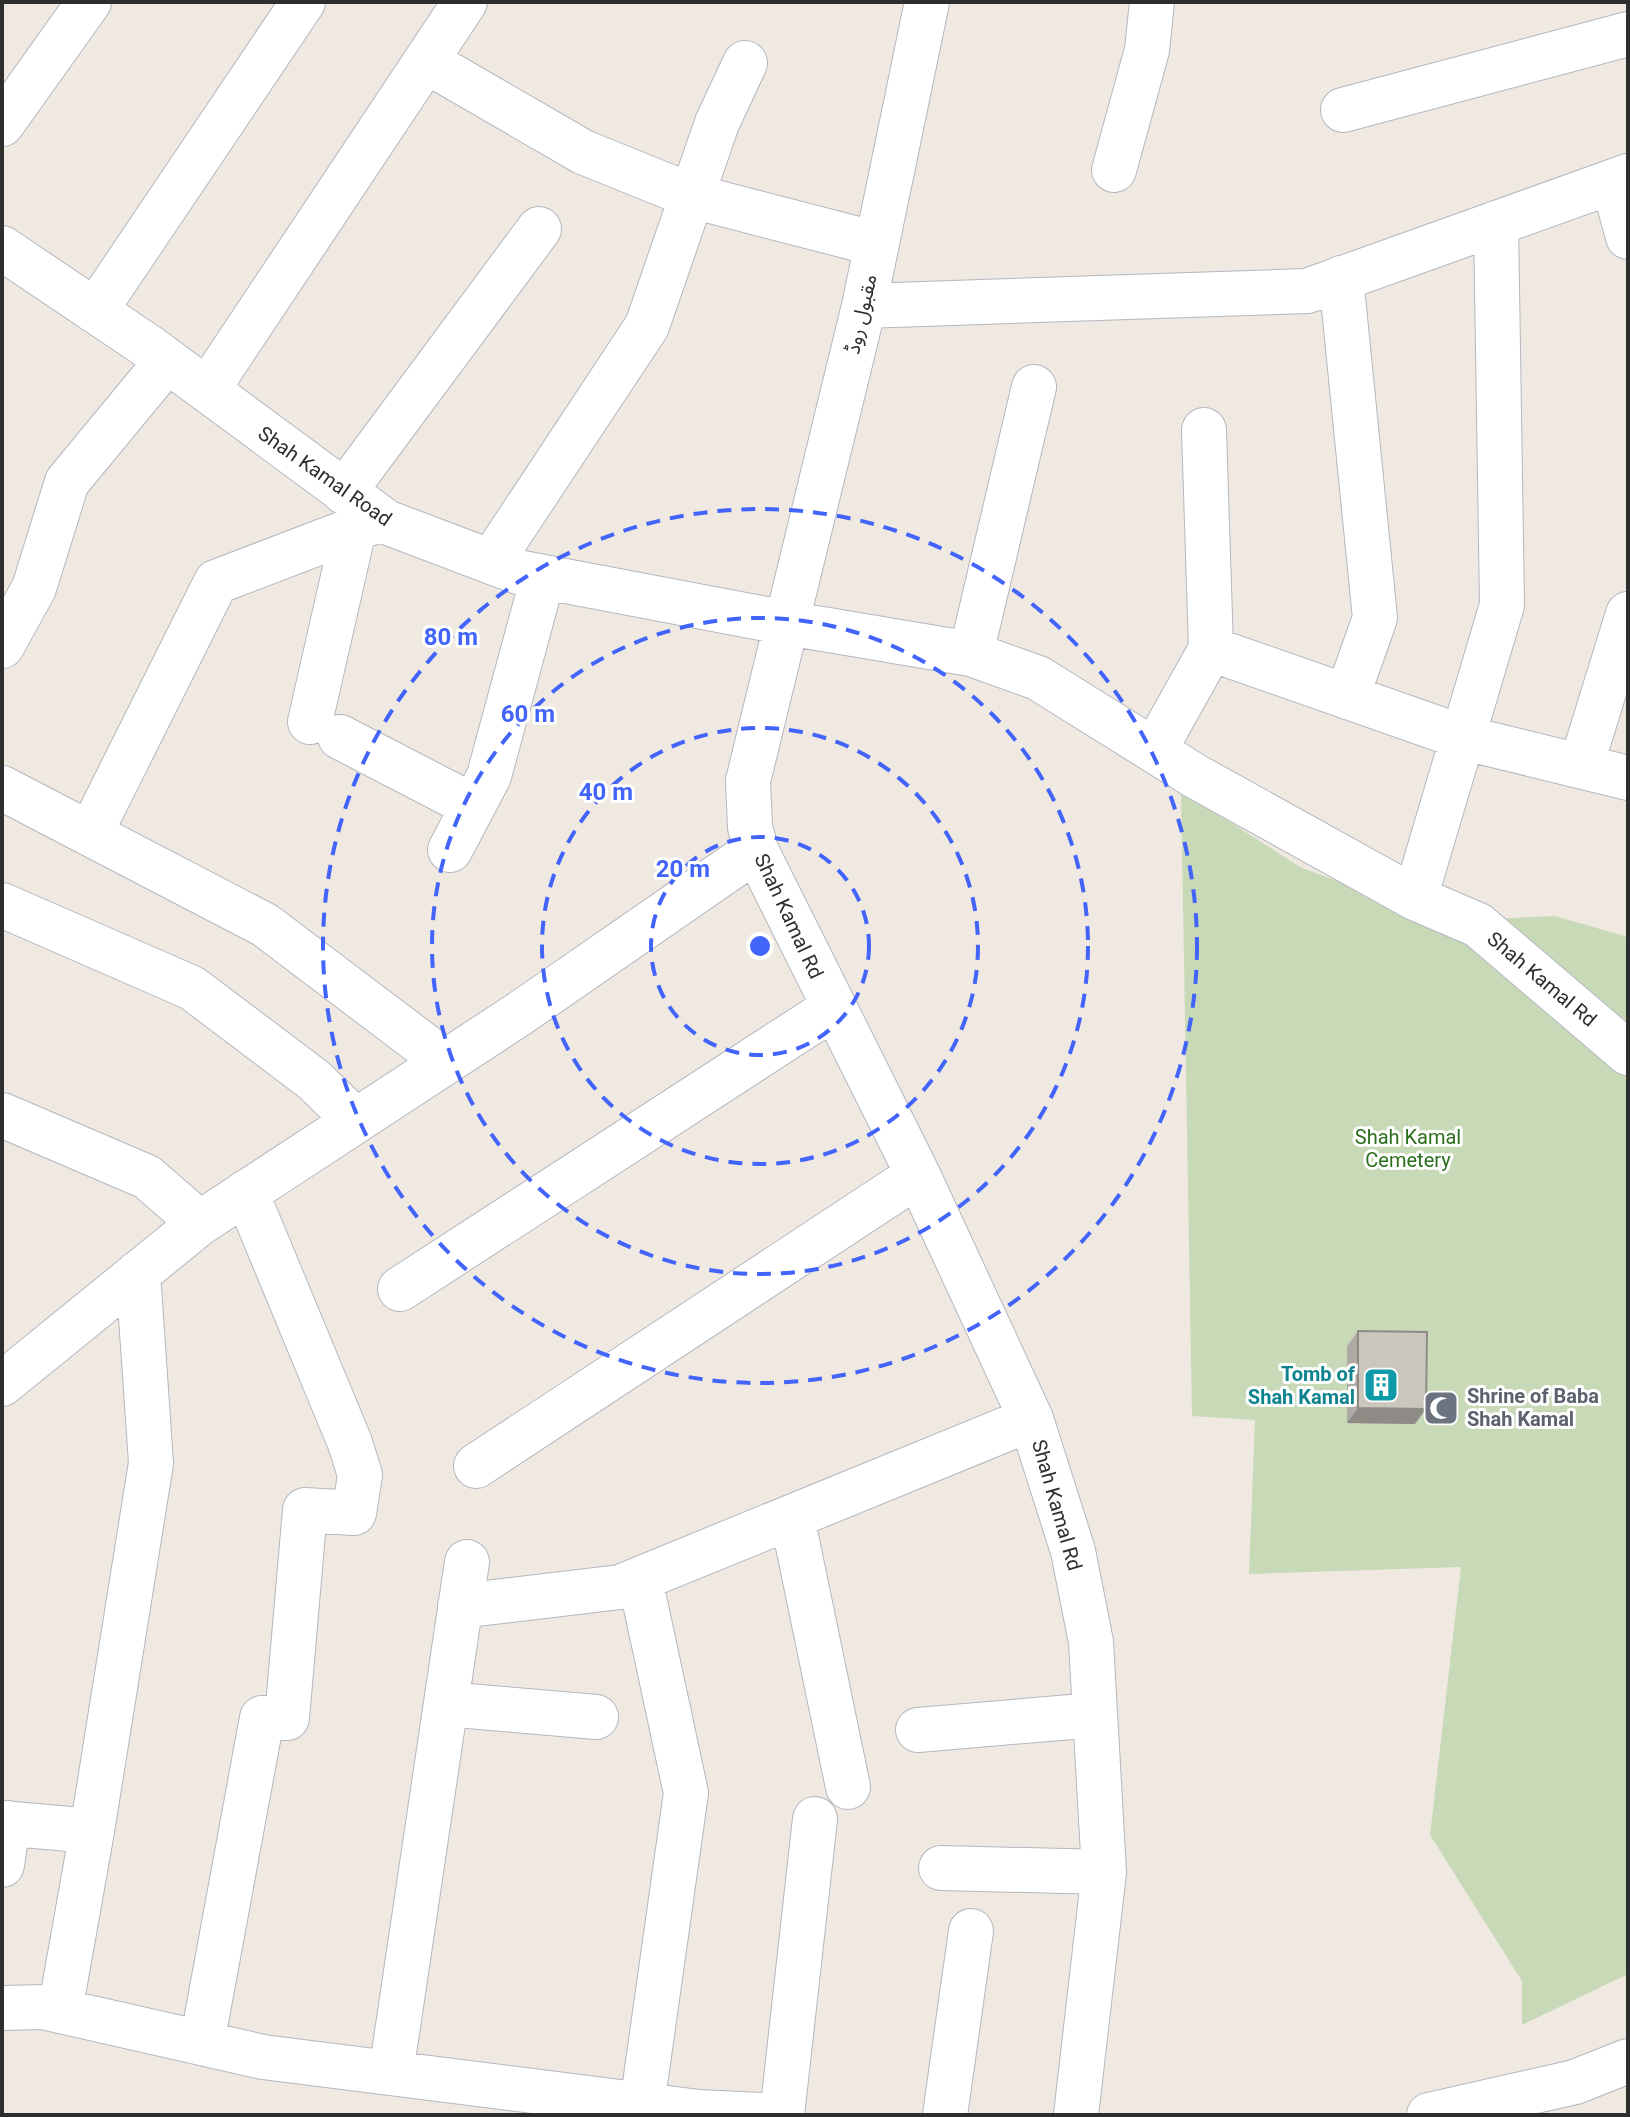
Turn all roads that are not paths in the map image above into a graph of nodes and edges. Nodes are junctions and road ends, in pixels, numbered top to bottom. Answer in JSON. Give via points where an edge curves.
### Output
{"nodes":[{"id":1,"x":89,"y":2,"type":"edge"},
{"id":2,"x":303,"y":2,"type":"edge"},
{"id":3,"x":465,"y":2,"type":"edge"},
{"id":4,"x":927,"y":2,"type":"edge"},
{"id":5,"x":1152,"y":2,"type":"edge"},
{"id":6,"x":1628,"y":34,"type":"edge"},
{"id":7,"x":426,"y":61,"type":"junction"},
{"id":8,"x":745,"y":63,"type":"dead end"},
{"id":9,"x":1343,"y":110,"type":"dead end"},
{"id":10,"x":2,"y":124,"type":"edge"},
{"id":11,"x":1114,"y":170,"type":"dead end"},
{"id":12,"x":1620,"y":179,"type":"edge"},
{"id":13,"x":692,"y":196,"type":"junction"},
{"id":14,"x":1496,"y":223,"type":"junction"},
{"id":15,"x":539,"y":229,"type":"dead end"},
{"id":16,"x":1628,"y":237,"type":"edge"},
{"id":17,"x":877,"y":244,"type":"junction"},
{"id":18,"x":2,"y":248,"type":"edge"},
{"id":19,"x":1341,"y":278,"type":"junction"},
{"id":20,"x":864,"y":306,"type":"junction"},
{"id":21,"x":95,"y":311,"type":"junction"},
{"id":22,"x":167,"y":361,"type":"junction"},
{"id":23,"x":1034,"y":387,"type":"dead end"},
{"id":24,"x":207,"y":390,"type":"junction"},
{"id":25,"x":1204,"y":430,"type":"dead end"},
{"id":26,"x":360,"y":513,"type":"junction"},
{"id":27,"x":491,"y":562,"type":"junction"},
{"id":28,"x":543,"y":577,"type":"junction"},
{"id":29,"x":1628,"y":614,"type":"edge"},
{"id":30,"x":787,"y":623,"type":"junction"},
{"id":31,"x":2,"y":646,"type":"edge"},
{"id":32,"x":1211,"y":649,"type":"junction"},
{"id":33,"x":971,"y":654,"type":"junction"},
{"id":34,"x":1347,"y":697,"type":"junction"},
{"id":35,"x":1465,"y":738,"type":"junction"},
{"id":36,"x":1155,"y":749,"type":"junction"},
{"id":37,"x":1581,"y":766,"type":"junction"},
{"id":38,"x":1628,"y":778,"type":"edge"},
{"id":39,"x":2,"y":788,"type":"edge"},
{"id":40,"x":473,"y":806,"type":"junction"},
{"id":41,"x":90,"y":834,"type":"junction"},
{"id":42,"x":450,"y":850,"type":"dead end"},
{"id":43,"x":756,"y":850,"type":"junction"},
{"id":44,"x":1415,"y":898,"type":"junction"},
{"id":45,"x":2,"y":905,"type":"edge"},
{"id":46,"x":833,"y":1008,"type":"junction"},
{"id":47,"x":1628,"y":1053,"type":"edge"},
{"id":48,"x":446,"y":1062,"type":"junction"},
{"id":49,"x":2,"y":1115,"type":"edge"},
{"id":50,"x":356,"y":1121,"type":"junction"},
{"id":51,"x":918,"y":1175,"type":"junction"},
{"id":52,"x":246,"y":1192,"type":"junction"},
{"id":53,"x":200,"y":1223,"type":"junction"},
{"id":54,"x":138,"y":1273,"type":"junction"},
{"id":55,"x":400,"y":1289,"type":"dead end"},
{"id":56,"x":2,"y":1384,"type":"edge"},
{"id":57,"x":1031,"y":1419,"type":"junction"},
{"id":58,"x":476,"y":1466,"type":"dead end"},
{"id":59,"x":792,"y":1517,"type":"junction"},
{"id":60,"x":467,"y":1562,"type":"dead end"},
{"id":61,"x":640,"y":1579,"type":"junction"},
{"id":62,"x":460,"y":1606,"type":"junction"},
{"id":63,"x":446,"y":1704,"type":"junction"},
{"id":64,"x":1095,"y":1715,"type":"junction"},
{"id":65,"x":596,"y":1717,"type":"dead end"},
{"id":66,"x":918,"y":1730,"type":"dead end"},
{"id":67,"x":848,"y":1787,"type":"dead end"},
{"id":68,"x":815,"y":1819,"type":"dead end"},
{"id":69,"x":92,"y":1831,"type":"junction"},
{"id":70,"x":4,"y":1837,"type":"edge"},
{"id":71,"x":941,"y":1868,"type":"dead end"},
{"id":72,"x":1104,"y":1872,"type":"junction"},
{"id":73,"x":971,"y":1931,"type":"dead end"},
{"id":74,"x":2,"y":2008,"type":"edge"},
{"id":75,"x":60,"y":2011,"type":"junction"},
{"id":76,"x":202,"y":2043,"type":"junction"},
{"id":77,"x":1628,"y":2061,"type":"edge"},
{"id":78,"x":391,"y":2073,"type":"junction"},
{"id":79,"x":449,"y":2098,"type":"edge"},
{"id":80,"x":1578,"y":2099,"type":"edge"},
{"id":81,"x":642,"y":2105,"type":"junction"},
{"id":82,"x":761,"y":2115,"type":"edge"},
{"id":83,"x":782,"y":2115,"type":"edge"},
{"id":84,"x":945,"y":2115,"type":"edge"},
{"id":85,"x":1076,"y":2115,"type":"edge"},
{"id":86,"x":1429,"y":2115,"type":"edge"}],
"edges":[{"from":1,"to":10,"type":"street"},
{"from":2,"to":21,"type":"street"},
{"from":3,"to":7,"type":"street"},
{"from":4,"to":17,"type":"street","name":"مقبول روڈ"},
{"from":5,"to":11,"type":"street","via":[[1147,50]]},
{"from":6,"to":9,"type":"street"},
{"from":7,"to":13,"type":"street","via":[[583,152]]},
{"from":7,"to":24,"type":"street"},
{"from":8,"to":13,"type":"street"},
{"from":12,"to":14,"type":"street"},
{"from":12,"to":16,"type":"street"},
{"from":13,"to":17,"type":"street"},
{"from":13,"to":27,"type":"street","via":[[647,326]]},
{"from":14,"to":19,"type":"street"},
{"from":14,"to":35,"type":"street","via":[[1502,605]]},
{"from":15,"to":26,"type":"street"},
{"from":17,"to":20,"type":"street","name":"مقبول روڈ"},
{"from":18,"to":21,"type":"street","name":"Shah Kamal Road"},
{"from":19,"to":20,"type":"street","via":[[1307,291]]},
{"from":19,"to":34,"type":"street","via":[[1375,618]]},
{"from":20,"to":30,"type":"street","name":"مقبول روڈ"},
{"from":21,"to":22,"type":"street","name":"Shah Kamal Road"},
{"from":22,"to":24,"type":"street","name":"Shah Kamal Road"},
{"from":22,"to":31,"type":"street","via":[[67,482],[34,588]]},
{"from":23,"to":33,"type":"street"},
{"from":24,"to":26,"type":"street","name":"Shah Kamal Road"},
{"from":25,"to":32,"type":"street"},
{"from":26,"to":27,"type":"street","name":"Shah Kamal Road"},
{"from":26,"to":40,"type":"street","via":[[325,730]]},
{"from":26,"to":41,"type":"street","via":[[216,582]]},
{"from":27,"to":28,"type":"street","name":"Shah Kamal Road"},
{"from":28,"to":30,"type":"street","name":"Shah Kamal Road"},
{"from":28,"to":40,"type":"street","via":[[489,776]]},
{"from":29,"to":37,"type":"street"},
{"from":30,"to":33,"type":"street","name":"Shah Kamal Rd"},
{"from":30,"to":43,"type":"street","name":"Shah Kamal Rd","via":[[748,781]]},
{"from":32,"to":34,"type":"street"},
{"from":32,"to":36,"type":"street"},
{"from":33,"to":36,"type":"street","name":"Shah Kamal Rd","via":[[1038,678]]},
{"from":34,"to":35,"type":"street"},
{"from":35,"to":37,"type":"street"},
{"from":35,"to":44,"type":"street"},
{"from":36,"to":44,"type":"street","name":"Shah Kamal Rd"},
{"from":37,"to":38,"type":"street"},
{"from":39,"to":41,"type":"street"},
{"from":40,"to":42,"type":"street"},
{"from":41,"to":48,"type":"street","via":[[265,925]]},
{"from":43,"to":46,"type":"street","name":"Shah Kamal Rd"},
{"from":43,"to":48,"type":"street"},
{"from":44,"to":47,"type":"street","name":"Shah Kamal Rd","via":[[1478,925]]},
{"from":45,"to":50,"type":"street","via":[[192,988],[314,1080]]},
{"from":46,"to":51,"type":"street","name":"Shah Kamal Rd"},
{"from":46,"to":55,"type":"street"},
{"from":48,"to":50,"type":"street"},
{"from":49,"to":53,"type":"street","via":[[147,1177]]},
{"from":50,"to":52,"type":"street"},
{"from":51,"to":57,"type":"street","name":"Shah Kamal Rd"},
{"from":51,"to":58,"type":"street"},
{"from":52,"to":53,"type":"street"},
{"from":52,"to":76,"type":"street","via":[[360,1475],[354,1513],[305,1510],[287,1718],[262,1718]]},
{"from":53,"to":54,"type":"street"},
{"from":54,"to":56,"type":"street"},
{"from":54,"to":69,"type":"street","via":[[151,1463]]},
{"from":57,"to":59,"type":"street"},
{"from":57,"to":64,"type":"street","name":"Shah Kamal Rd","via":[[1073,1551],[1091,1642]]},
{"from":59,"to":61,"type":"street"},
{"from":59,"to":67,"type":"street"},
{"from":60,"to":62,"type":"street"},
{"from":61,"to":62,"type":"street","via":[[620,1587]]},
{"from":61,"to":81,"type":"street","via":[[686,1793]]},
{"from":62,"to":63,"type":"street"},
{"from":63,"to":65,"type":"street"},
{"from":63,"to":78,"type":"street"},
{"from":64,"to":66,"type":"street"},
{"from":64,"to":72,"type":"street","name":"Shah Kamal Rd"},
{"from":68,"to":83,"type":"street"},
{"from":69,"to":70,"type":"street"},
{"from":69,"to":75,"type":"street"},
{"from":71,"to":72,"type":"street"},
{"from":72,"to":85,"type":"street","name":"Shah Kamal Rd"},
{"from":73,"to":84,"type":"street"},
{"from":74,"to":75,"type":"street"},
{"from":75,"to":76,"type":"street"},
{"from":76,"to":78,"type":"street","via":[[263,2057]]},
{"from":77,"to":80,"type":"street"},
{"from":78,"to":79,"type":"street"},
{"from":79,"to":81,"type":"street"},
{"from":80,"to":86,"type":"street"},
{"from":81,"to":82,"type":"street"}]}
